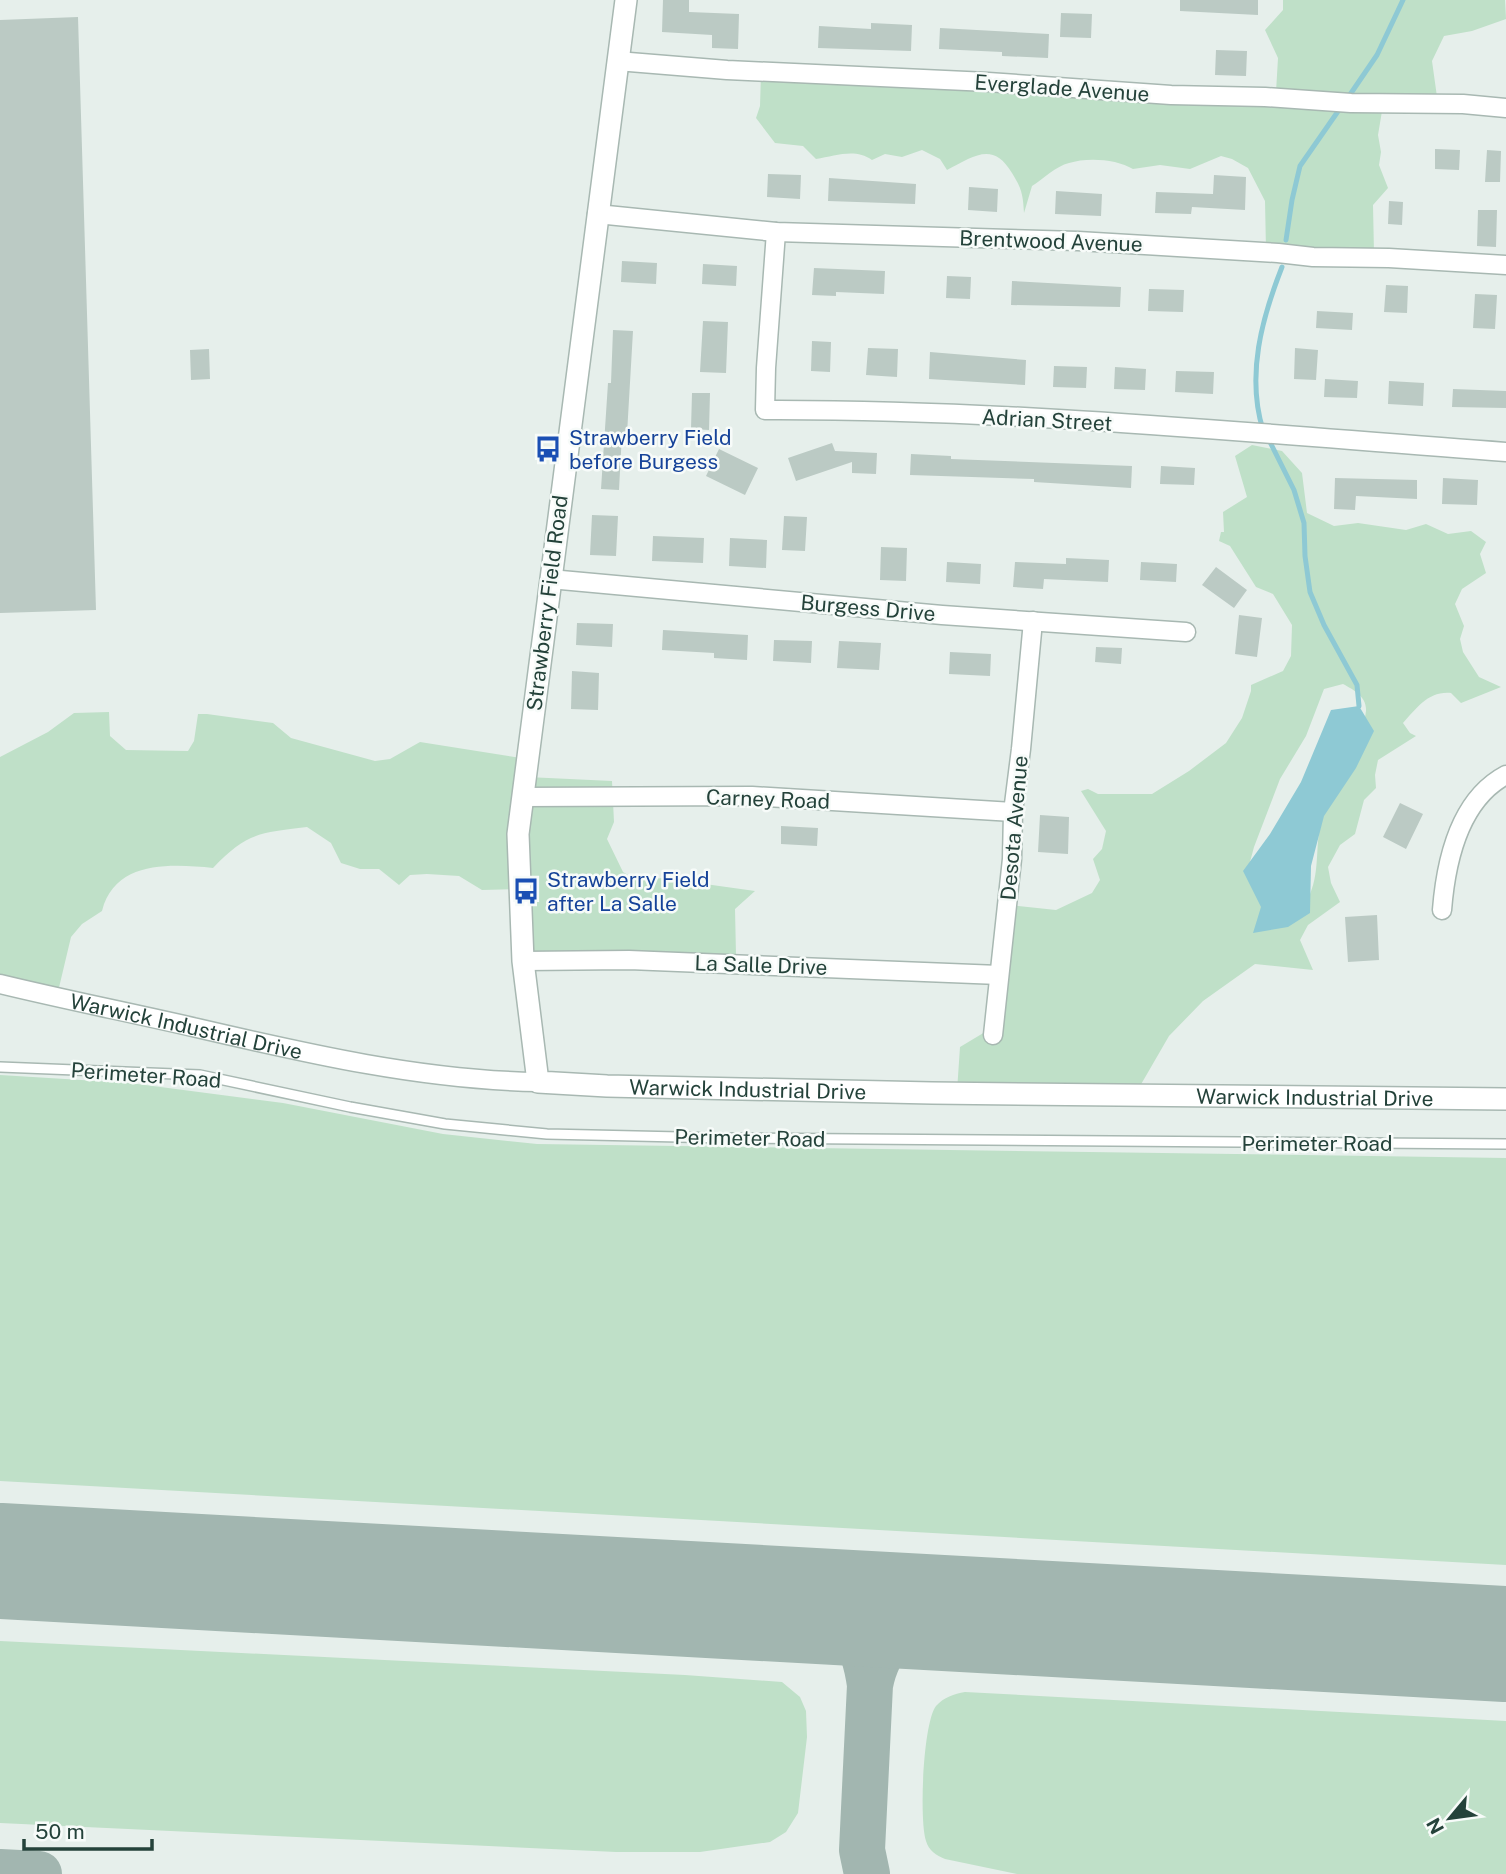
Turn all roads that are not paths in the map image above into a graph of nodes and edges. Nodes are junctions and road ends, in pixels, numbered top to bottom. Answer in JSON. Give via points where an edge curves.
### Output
{"nodes":[{"id":1,"x":626,"y":0,"type":"edge"},
{"id":2,"x":617,"y":61,"type":"junction"},
{"id":3,"x":1506,"y":108,"type":"edge"},
{"id":4,"x":597,"y":214,"type":"junction"},
{"id":5,"x":776,"y":232,"type":"junction"},
{"id":6,"x":1506,"y":265,"type":"edge"},
{"id":7,"x":1506,"y":452,"type":"edge"},
{"id":8,"x":550,"y":579,"type":"junction"},
{"id":9,"x":1032,"y":621,"type":"junction"},
{"id":10,"x":1186,"y":632,"type":"dead end"},
{"id":11,"x":1506,"y":775,"type":"edge"},
{"id":12,"x":522,"y":797,"type":"junction"},
{"id":13,"x":1013,"y":813,"type":"junction"},
{"id":14,"x":1443,"y":910,"type":"dead end"},
{"id":15,"x":523,"y":961,"type":"junction"},
{"id":16,"x":999,"y":975,"type":"junction"},
{"id":17,"x":0,"y":984,"type":"edge"},
{"id":18,"x":993,"y":1034,"type":"dead end"},
{"id":19,"x":0,"y":1067,"type":"edge"},
{"id":20,"x":538,"y":1082,"type":"junction"},
{"id":21,"x":1506,"y":1099,"type":"edge"},
{"id":22,"x":1506,"y":1144,"type":"edge"}],
"edges":[{"from":1,"to":2,"type":"street","name":"Strawberry Field Road"},
{"from":2,"to":3,"type":"street","name":"Everglade Avenue","via":[[1171,95]]},
{"from":2,"to":4,"type":"street","name":"Strawberry Field Road"},
{"from":4,"to":5,"type":"street","name":"Brentwood Avenue"},
{"from":4,"to":8,"type":"street","name":"Strawberry Field Road"},
{"from":5,"to":6,"type":"street","name":"Brentwood Avenue","via":[[1079,241]]},
{"from":5,"to":7,"type":"street","name":"Adrian Street","via":[[765,410],[1071,421]]},
{"from":8,"to":9,"type":"street","name":"Burgess Drive"},
{"from":8,"to":12,"type":"street","name":"Strawberry Field Road"},
{"from":9,"to":10,"type":"street","name":"Burgess Drive"},
{"from":9,"to":13,"type":"street","name":"Desota Avenue"},
{"from":11,"to":14,"type":"street","via":[[1490,783],[1478,797],[1458,835],[1449,858]]},
{"from":12,"to":13,"type":"street","name":"Carney Road","via":[[752,796]]},
{"from":12,"to":15,"type":"street","name":"Strawberry Field Road","via":[[518,863]]},
{"from":13,"to":16,"type":"street","name":"Desota Avenue"},
{"from":15,"to":16,"type":"street","name":"La Salle Drive","via":[[628,960]]},
{"from":15,"to":20,"type":"street","name":"Strawberry Field Road"},
{"from":16,"to":18,"type":"street","name":"Desota Avenue"},
{"from":17,"to":20,"type":"street","name":"Warwick Industrial Drive","via":[[377,1067],[488,1081]]},
{"from":19,"to":22,"type":"lane","name":"Perimeter Road","via":[[200,1075],[445,1124],[547,1134]]},
{"from":20,"to":21,"type":"street","name":"Warwick Industrial Drive","via":[[905,1092]]}]}
